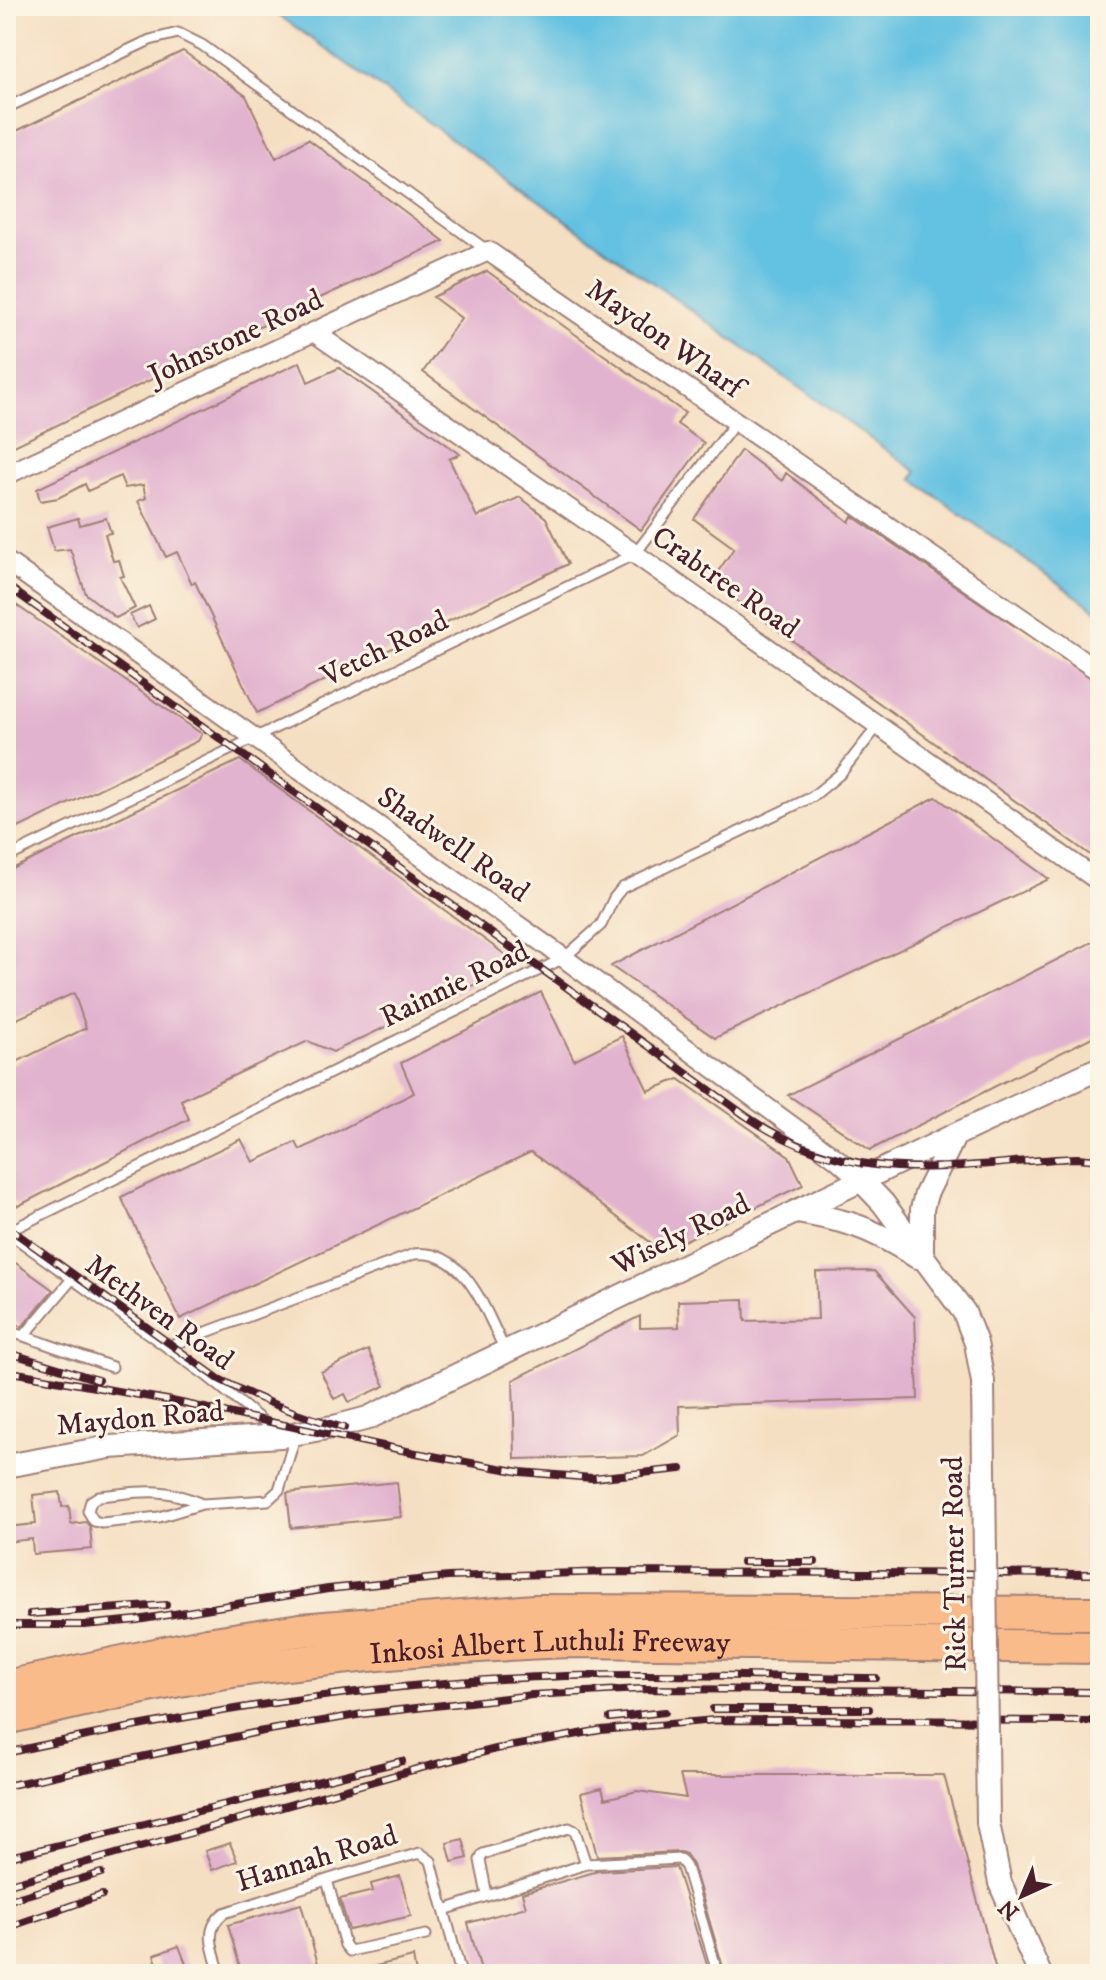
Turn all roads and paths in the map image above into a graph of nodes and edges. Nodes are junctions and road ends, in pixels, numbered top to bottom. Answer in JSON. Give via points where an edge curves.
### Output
{"nodes":[{"id":1,"x":8,"y":105,"type":"edge"},
{"id":2,"x":488,"y":251,"type":"junction"},
{"id":3,"x":315,"y":333,"type":"junction"},
{"id":4,"x":735,"y":423,"type":"junction"},
{"id":5,"x":6,"y":475,"type":"edge"},
{"id":6,"x":635,"y":554,"type":"junction"},
{"id":7,"x":6,"y":561,"type":"edge"},
{"id":8,"x":1100,"y":672,"type":"edge"},
{"id":9,"x":877,"y":727,"type":"junction"},
{"id":10,"x":254,"y":738,"type":"junction"},
{"id":11,"x":6,"y":858,"type":"edge"},
{"id":12,"x":1100,"y":882,"type":"edge"},
{"id":13,"x":564,"y":958,"type":"junction"},
{"id":14,"x":1100,"y":1068,"type":"edge"},
{"id":15,"x":955,"y":1135,"type":"junction"},
{"id":16,"x":862,"y":1181,"type":"junction"},
{"id":17,"x":797,"y":1212,"type":"junction"},
{"id":18,"x":7,"y":1231,"type":"edge"},
{"id":19,"x":927,"y":1261,"type":"junction"},
{"id":20,"x":72,"y":1279,"type":"junction"},
{"id":21,"x":6,"y":1331,"type":"edge"},
{"id":22,"x":24,"y":1336,"type":"junction"},
{"id":23,"x":167,"y":1347,"type":"junction"},
{"id":24,"x":506,"y":1353,"type":"junction"},
{"id":25,"x":112,"y":1367,"type":"dead end"},
{"id":26,"x":288,"y":1435,"type":"junction"},
{"id":27,"x":6,"y":1466,"type":"edge"},
{"id":28,"x":202,"y":1504,"type":"junction"},
{"id":29,"x":1100,"y":1613,"type":"edge"},
{"id":30,"x":1100,"y":1647,"type":"edge"},
{"id":31,"x":6,"y":1687,"type":"edge"},
{"id":32,"x":6,"y":1718,"type":"edge"},
{"id":33,"x":586,"y":1864,"type":"junction"},
{"id":34,"x":327,"y":1880,"type":"junction"},
{"id":35,"x":487,"y":1895,"type":"junction"},
{"id":36,"x":444,"y":1910,"type":"junction"},
{"id":37,"x":426,"y":1935,"type":"dead end"},
{"id":38,"x":220,"y":1974,"type":"edge"},
{"id":39,"x":461,"y":1974,"type":"edge"},
{"id":40,"x":718,"y":1974,"type":"edge"},
{"id":41,"x":1040,"y":1974,"type":"edge"}],
"edges":[{"from":1,"to":2,"type":"lane","name":"Maydon Wharf","via":[[167,33],[178,33]]},
{"from":2,"to":3,"type":"street","name":"Johnstone Road"},
{"from":2,"to":4,"type":"street","name":"Maydon Wharf"},
{"from":3,"to":5,"type":"street","name":"Johnstone Road"},
{"from":3,"to":6,"type":"street","name":"Crabtree Road"},
{"from":4,"to":6,"type":"lane","name":"Vetch Road"},
{"from":4,"to":8,"type":"street","name":"Maydon Wharf"},
{"from":6,"to":9,"type":"street","name":"Crabtree Road"},
{"from":6,"to":10,"type":"lane","name":"Vetch Road"},
{"from":7,"to":10,"type":"street","name":"Shadwell Road"},
{"from":9,"to":12,"type":"street","name":"Crabtree Road"},
{"from":9,"to":13,"type":"lane","name":"Rainnie Road","via":[[840,774],[812,797],[622,888],[601,925]]},
{"from":10,"to":11,"type":"lane","name":"Vetch Road"},
{"from":10,"to":13,"type":"street","name":"Shadwell Road"},
{"from":13,"to":16,"type":"street","name":"Shadwell Road"},
{"from":13,"to":18,"type":"lane","name":"Rainnie Road"},
{"from":14,"to":15,"type":"street","name":"Wisely Road"},
{"from":15,"to":16,"type":"street","name":"Wisely Road"},
{"from":15,"to":19,"type":"street","via":[[922,1209]]},
{"from":16,"to":17,"type":"street","name":"Wisely Road"},
{"from":16,"to":19,"type":"street","name":"Rick Turner Road"},
{"from":17,"to":19,"type":"street","via":[[860,1225]]},
{"from":17,"to":24,"type":"street","name":"Wisely Road"},
{"from":18,"to":20,"type":"lane","name":"Methven Road"},
{"from":19,"to":41,"type":"street","name":"Rick Turner Road","bridge":true,"via":[[964,1312],[983,1382],[988,1823],[1000,1883]]},
{"from":20,"to":22,"type":"lane"},
{"from":20,"to":23,"type":"lane","name":"Methven Road"},
{"from":21,"to":22,"type":"lane"},
{"from":22,"to":25,"type":"lane"},
{"from":23,"to":24,"type":"lane","via":[[426,1253],[438,1255],[465,1277]]},
{"from":23,"to":26,"type":"lane","name":"Methven Road"},
{"from":24,"to":26,"type":"street","name":"Wisely Road","via":[[368,1418]]},
{"from":26,"to":27,"type":"street","name":"Maydon Road","via":[[110,1447]]},
{"from":26,"to":28,"type":"lane","via":[[279,1490],[272,1497]]},
{"from":28,"to":28,"type":"lane","via":[[159,1517],[102,1523],[88,1511],[99,1496],[155,1491],[178,1493]]},
{"from":29,"to":31,"type":"highway","name":"Inkosi Albert Luthuli Freeway","via":[[520,1612],[300,1630]]},
{"from":30,"to":32,"type":"highway","name":"Inkosi Albert Luthuli Freeway","via":[[570,1641],[486,1645],[262,1667]]},
{"from":33,"to":35,"type":"lane"},
{"from":33,"to":35,"type":"lane","via":[[572,1828],[483,1854]]},
{"from":33,"to":40,"type":"lane","via":[[680,1859]]},
{"from":34,"to":36,"type":"lane","name":"Hannah Road","via":[[424,1854],[431,1861]]},
{"from":34,"to":37,"type":"lane","via":[[350,1951]]},
{"from":34,"to":38,"type":"lane","name":"Hannah Road","via":[[224,1913],[213,1923],[210,1939]]},
{"from":35,"to":36,"type":"lane"},
{"from":36,"to":39,"type":"lane","name":"Hannah Road"}]}
